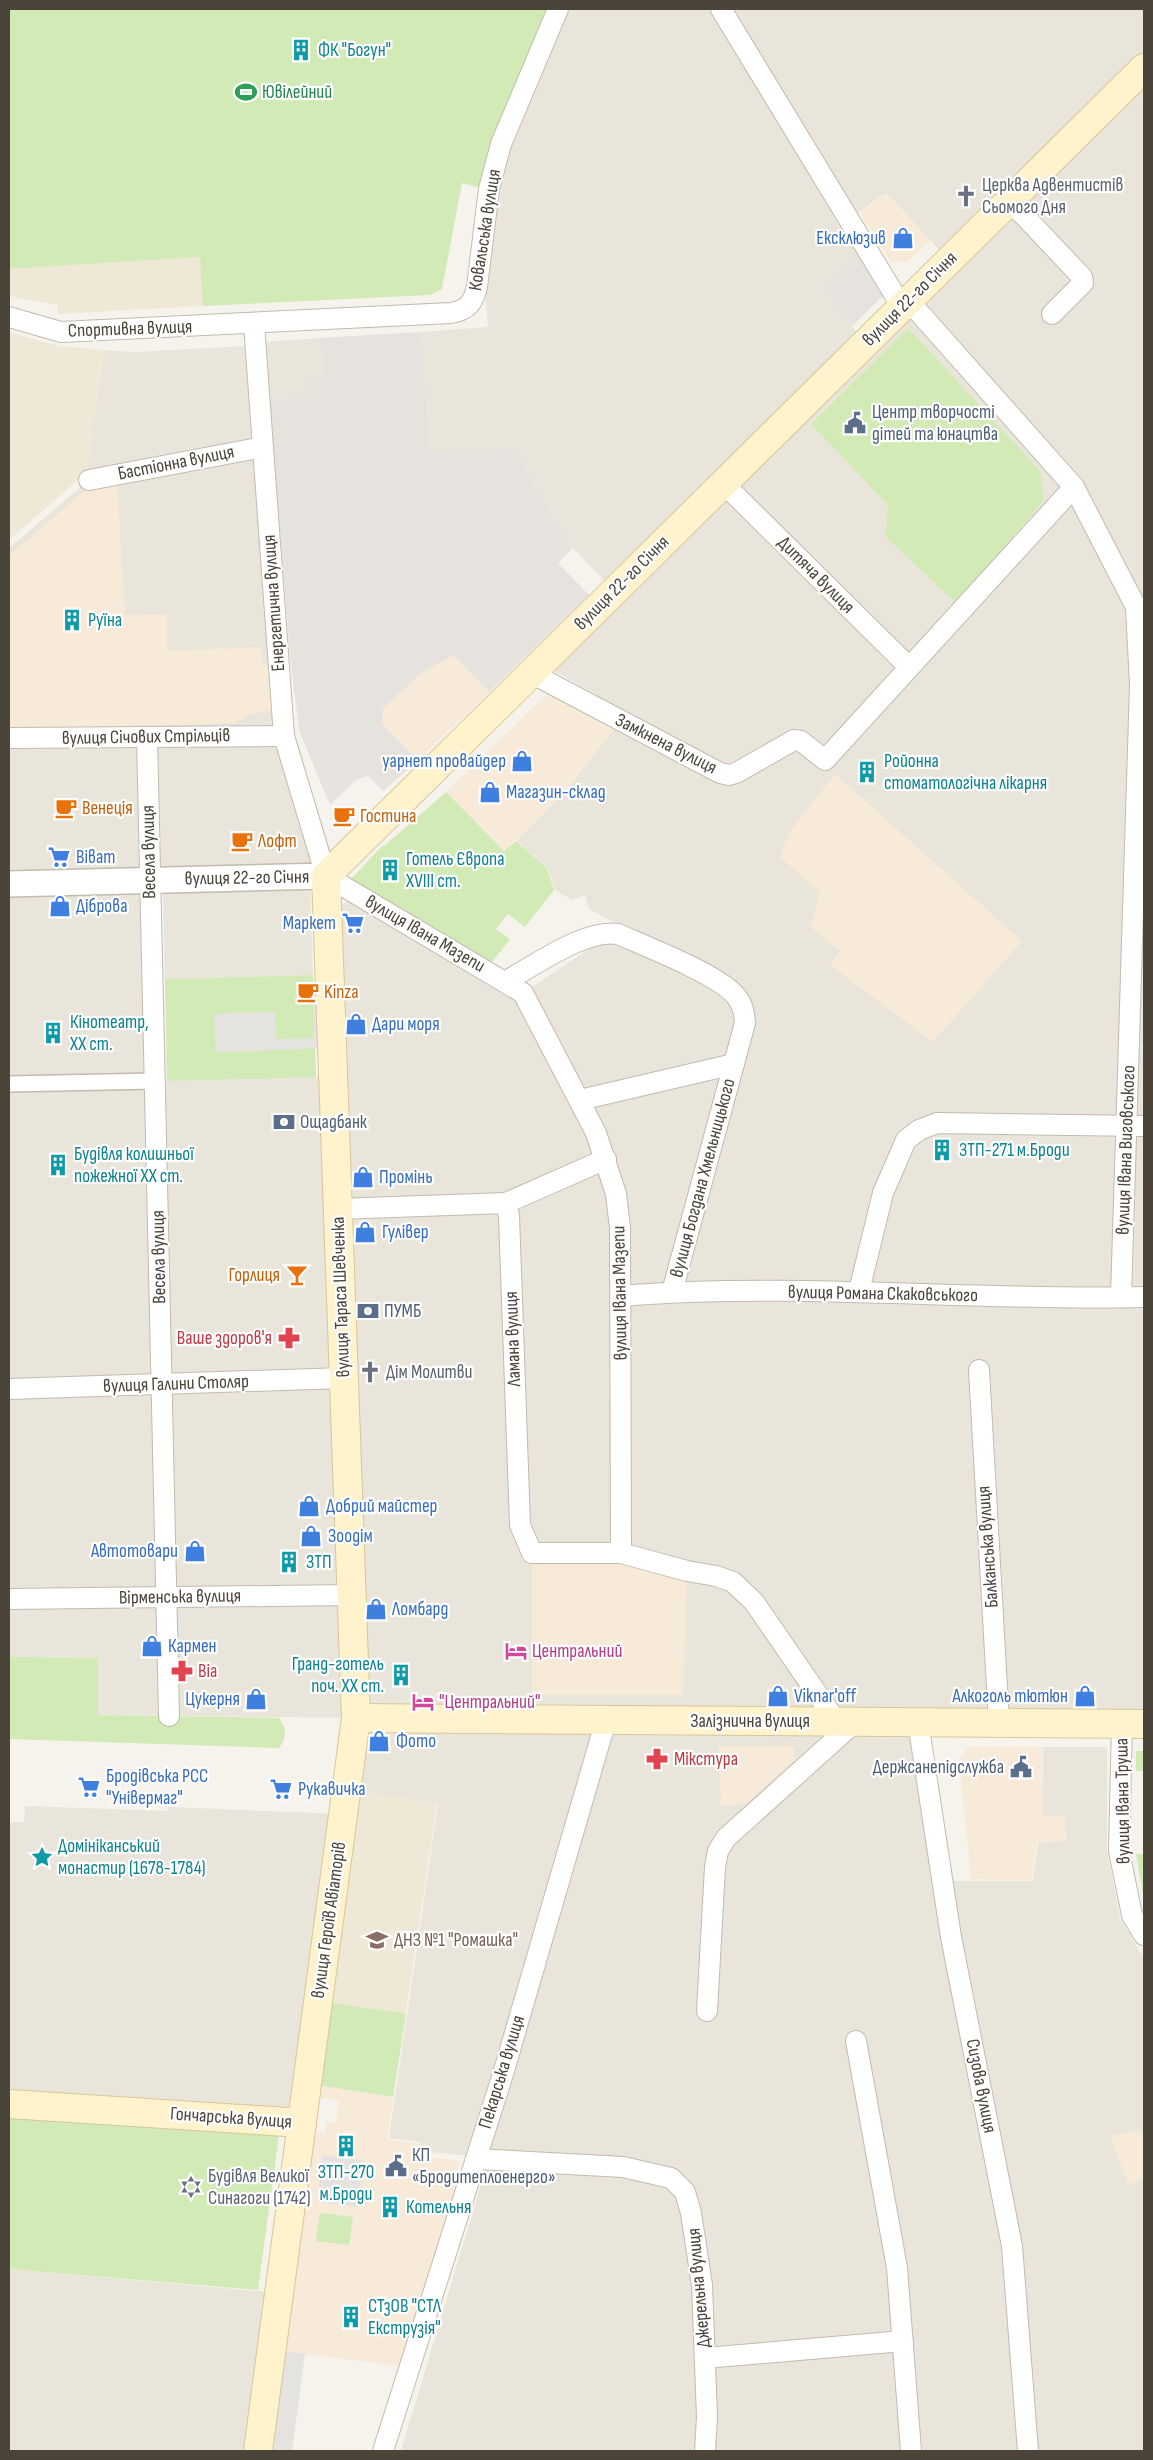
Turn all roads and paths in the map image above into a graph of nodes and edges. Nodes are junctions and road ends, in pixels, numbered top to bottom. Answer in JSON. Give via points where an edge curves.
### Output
{"nodes":[{"id":1,"x":558,"y":9,"type":"edge"},
{"id":2,"x":721,"y":9,"type":"edge"},
{"id":3,"x":1143,"y":73,"type":"edge"},
{"id":4,"x":1010,"y":200,"type":"junction"},
{"id":5,"x":905,"y":304,"type":"junction"},
{"id":6,"x":1052,"y":314,"type":"dead end"},
{"id":7,"x":9,"y":317,"type":"edge"},
{"id":8,"x":254,"y":324,"type":"junction"},
{"id":9,"x":263,"y":447,"type":"junction"},
{"id":10,"x":89,"y":480,"type":"dead end"},
{"id":11,"x":724,"y":483,"type":"junction"},
{"id":12,"x":1074,"y":487,"type":"junction"},
{"id":13,"x":909,"y":667,"type":"junction"},
{"id":14,"x":531,"y":673,"type":"junction"},
{"id":15,"x":1142,"y":685,"type":"edge"},
{"id":16,"x":284,"y":736,"type":"junction"},
{"id":17,"x":147,"y":737,"type":"junction"},
{"id":18,"x":9,"y":738,"type":"edge"},
{"id":19,"x":326,"y":876,"type":"junction"},
{"id":20,"x":150,"y":880,"type":"junction"},
{"id":21,"x":9,"y":884,"type":"edge"},
{"id":22,"x":506,"y":981,"type":"junction"},
{"id":23,"x":734,"y":1064,"type":"junction"},
{"id":24,"x":154,"y":1081,"type":"junction"},
{"id":25,"x":9,"y":1084,"type":"edge"},
{"id":26,"x":580,"y":1100,"type":"junction"},
{"id":27,"x":1135,"y":1126,"type":"edge"},
{"id":28,"x":606,"y":1159,"type":"junction"},
{"id":29,"x":506,"y":1203,"type":"junction"},
{"id":30,"x":338,"y":1209,"type":"junction"},
{"id":31,"x":859,"y":1291,"type":"junction"},
{"id":32,"x":672,"y":1292,"type":"junction"},
{"id":33,"x":621,"y":1296,"type":"junction"},
{"id":34,"x":1144,"y":1297,"type":"edge"},
{"id":35,"x":1121,"y":1298,"type":"junction"},
{"id":36,"x":979,"y":1370,"type":"dead end"},
{"id":37,"x":344,"y":1378,"type":"junction"},
{"id":38,"x":162,"y":1385,"type":"junction"},
{"id":39,"x":9,"y":1389,"type":"edge"},
{"id":40,"x":621,"y":1553,"type":"junction"},
{"id":41,"x":351,"y":1596,"type":"junction"},
{"id":42,"x":167,"y":1597,"type":"junction"},
{"id":43,"x":9,"y":1599,"type":"edge"},
{"id":44,"x":169,"y":1716,"type":"dead end"},
{"id":45,"x":356,"y":1718,"type":"junction"},
{"id":46,"x":606,"y":1720,"type":"junction"},
{"id":47,"x":846,"y":1722,"type":"junction"},
{"id":48,"x":918,"y":1722,"type":"junction"},
{"id":49,"x":999,"y":1723,"type":"junction"},
{"id":50,"x":1133,"y":1724,"type":"edge"},
{"id":51,"x":1144,"y":1935,"type":"edge"},
{"id":52,"x":707,"y":2011,"type":"dead end"},
{"id":53,"x":856,"y":2041,"type":"dead end"},
{"id":54,"x":9,"y":2104,"type":"edge"},
{"id":55,"x":302,"y":2123,"type":"junction"},
{"id":56,"x":476,"y":2159,"type":"junction"},
{"id":57,"x":903,"y":2341,"type":"junction"},
{"id":58,"x":705,"y":2358,"type":"junction"},
{"id":59,"x":258,"y":2451,"type":"edge"},
{"id":60,"x":383,"y":2451,"type":"edge"},
{"id":61,"x":705,"y":2451,"type":"edge"},
{"id":62,"x":911,"y":2451,"type":"edge"},
{"id":63,"x":1028,"y":2451,"type":"edge"}],
"edges":[{"from":1,"to":8,"type":"street","name":"Ковальська вулиця","via":[[501,144],[489,189],[477,287],[468,307],[451,313]]},
{"from":2,"to":5,"type":"street"},
{"from":3,"to":4,"type":"main road","name":"вулиця 22-го Січня"},
{"from":4,"to":5,"type":"main road","name":"вулиця 22-го Січня"},
{"from":4,"to":6,"type":"street","via":[[1082,277],[1083,283]]},
{"from":5,"to":11,"type":"main road","name":"вулиця 22-го Січня"},
{"from":5,"to":12,"type":"street","name":"вулиця Івана Виговського"},
{"from":7,"to":8,"type":"street","name":"Спортивна вулиця","via":[[62,332]]},
{"from":8,"to":9,"type":"street","name":"Енергетична вулиця"},
{"from":9,"to":10,"type":"street","name":"Бастіонна вулиця"},
{"from":9,"to":16,"type":"street","name":"Енергетична вулиця"},
{"from":11,"to":13,"type":"street","name":"Дитяча вулиця"},
{"from":11,"to":14,"type":"main road","name":"вулиця 22-го Січня"},
{"from":12,"to":13,"type":"street"},
{"from":12,"to":15,"type":"street","name":"вулиця Івана Виговського","via":[[1136,607]]},
{"from":13,"to":14,"type":"street","name":"Замкнена вулиця","via":[[825,760],[794,740],[729,775]]},
{"from":14,"to":19,"type":"main road","name":"вулиця 22-го Січня"},
{"from":15,"to":27,"type":"street","name":"вулиця Івана Виговського"},
{"from":16,"to":17,"type":"street","name":"вулиця Січових Стрільців"},
{"from":16,"to":19,"type":"street","name":"Енергетична вулиця"},
{"from":17,"to":18,"type":"street","name":"вулиця Січових Стрільців"},
{"from":17,"to":20,"type":"street","name":"Весела вулиця"},
{"from":19,"to":20,"type":"street","name":"вулиця 22-го Січня"},
{"from":19,"to":22,"type":"street","name":"вулиця Івана Мазепи"},
{"from":19,"to":30,"type":"main road","name":"вулиця Тараса Шевченка"},
{"from":20,"to":21,"type":"street","name":"вулиця 22-го Січня"},
{"from":20,"to":24,"type":"street","name":"Весела вулиця"},
{"from":22,"to":23,"type":"street","name":"вулиця Богдана Хмельницького","via":[[587,936],[601,932],[618,934],[714,979],[734,994],[743,1007],[745,1024]]},
{"from":22,"to":26,"type":"street","name":"вулиця Івана Мазепи","via":[[523,993]]},
{"from":23,"to":26,"type":"street","name":"вулиця Богдана Хмельницького"},
{"from":23,"to":32,"type":"street","name":"вулиця Богдана Хмельницького"},
{"from":24,"to":25,"type":"street"},
{"from":24,"to":38,"type":"street","name":"Весела вулиця"},
{"from":26,"to":28,"type":"street","name":"вулиця Івана Мазепи"},
{"from":27,"to":31,"type":"street","via":[[937,1123],[919,1130],[906,1140],[883,1193]]},
{"from":27,"to":35,"type":"street","name":"вулиця Івана Виговського"},
{"from":28,"to":29,"type":"street"},
{"from":28,"to":33,"type":"street","name":"вулиця Івана Мазепи","via":[[616,1194],[620,1228]]},
{"from":29,"to":30,"type":"street"},
{"from":29,"to":40,"type":"street","name":"Ламана вулиця","via":[[520,1526],[532,1553]]},
{"from":30,"to":37,"type":"main road","name":"вулиця Тараса Шевченка"},
{"from":31,"to":32,"type":"street","name":"вулиця Романа Скаковського"},
{"from":31,"to":35,"type":"street","name":"вулиця Романа Скаковського"},
{"from":32,"to":33,"type":"street","name":"вулиця Романа Скаковського"},
{"from":33,"to":40,"type":"street","name":"вулиця Івана Мазепи"},
{"from":34,"to":35,"type":"street","name":"вулиця Романа Скаковського"},
{"from":36,"to":49,"type":"street","name":"Балканська вулиця"},
{"from":37,"to":38,"type":"street","name":"вулиця Галини Столяр"},
{"from":37,"to":41,"type":"main road","name":"вулиця Тараса Шевченка"},
{"from":38,"to":39,"type":"street","name":"вулиця Галини Столяр"},
{"from":38,"to":42,"type":"street","name":"Весела вулиця"},
{"from":40,"to":47,"type":"street","via":[[733,1582],[754,1602]]},
{"from":41,"to":42,"type":"street","name":"Вірменська вулиця"},
{"from":41,"to":45,"type":"main road","name":"вулиця Тараса Шевченка"},
{"from":42,"to":43,"type":"street","name":"Вірменська вулиця"},
{"from":42,"to":44,"type":"street","name":"Весела вулиця"},
{"from":45,"to":46,"type":"main road","name":"Залізнична вулиця"},
{"from":45,"to":55,"type":"main road","name":"вулиця Героїв Авіаторів"},
{"from":46,"to":47,"type":"main road","name":"Залізнична вулиця"},
{"from":46,"to":56,"type":"street","name":"Пекарська вулиця"},
{"from":47,"to":48,"type":"main road","name":"Залізнична вулиця"},
{"from":47,"to":52,"type":"street","via":[[726,1838],[718,1851]]},
{"from":48,"to":49,"type":"main road","name":"Залізнична вулиця"},
{"from":48,"to":63,"type":"street","name":"Сизова вулиця","via":[[951,1937],[1012,2246]]},
{"from":49,"to":50,"type":"main road","name":"Залізнична вулиця"},
{"from":50,"to":51,"type":"street","name":"вулиця Івана Труша","via":[[1120,1852],[1132,1916]]},
{"from":53,"to":57,"type":"street","via":[[897,2268]]},
{"from":54,"to":55,"type":"main road","name":"Гончарська вулиця"},
{"from":55,"to":59,"type":"main road","name":"Гончарська вулиця"},
{"from":56,"to":58,"type":"street","name":"Джерельна вулиця","via":[[623,2168],[671,2178],[685,2192],[691,2213],[702,2285]]},
{"from":56,"to":60,"type":"street","name":"Пекарська вулиця"},
{"from":57,"to":58,"type":"street"},
{"from":57,"to":62,"type":"street"},
{"from":58,"to":61,"type":"street","name":"Джерельна вулиця"}]}
